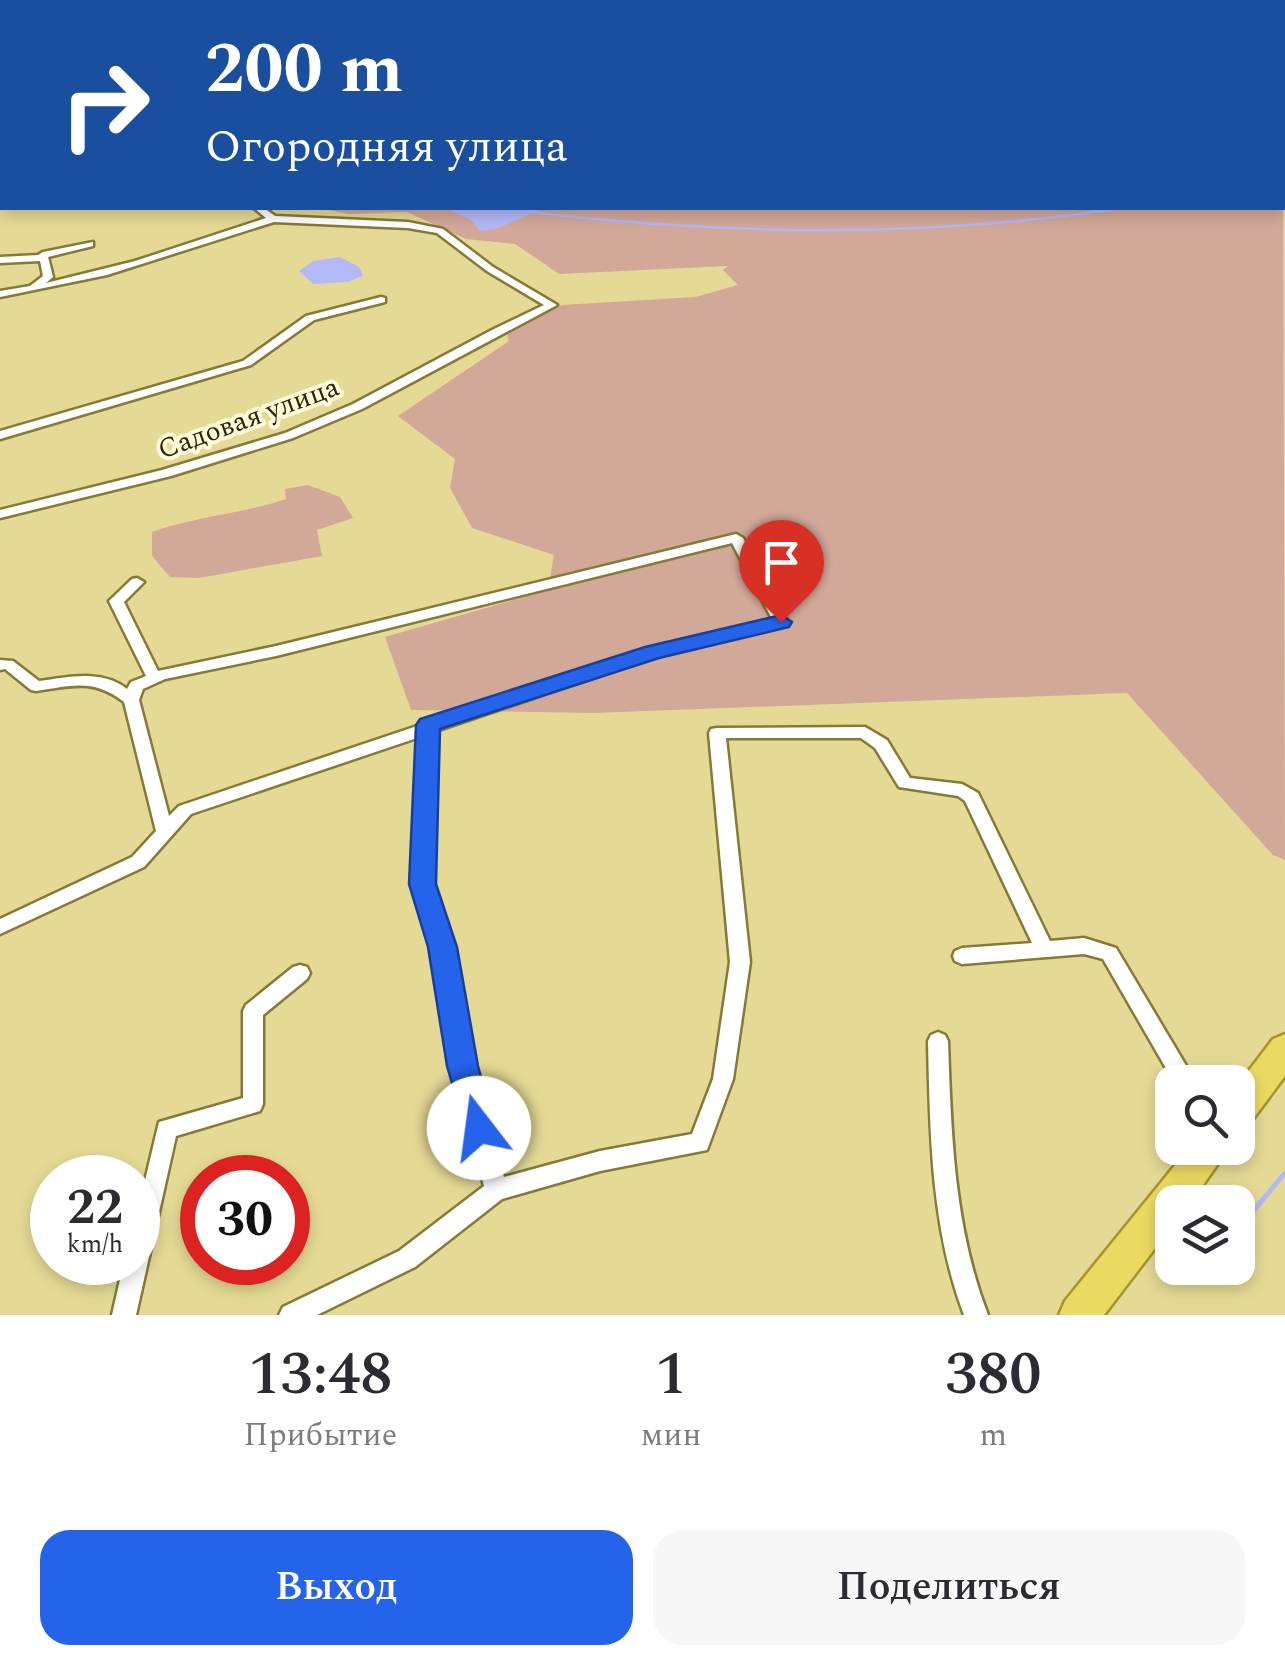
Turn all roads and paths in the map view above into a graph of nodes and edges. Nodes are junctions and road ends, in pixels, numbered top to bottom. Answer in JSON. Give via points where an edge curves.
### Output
{"nodes":[{"id":1,"x":262,"y":210,"type":"edge"},
{"id":2,"x":273,"y":219,"type":"junction"},
{"id":3,"x":90,"y":244,"type":"dead end"},
{"id":4,"x":41,"y":258,"type":"junction"},
{"id":5,"x":0,"y":260,"type":"edge"},
{"id":6,"x":22,"y":291,"type":"junction"},
{"id":7,"x":0,"y":294,"type":"edge"},
{"id":8,"x":381,"y":300,"type":"dead end"},
{"id":9,"x":0,"y":435,"type":"edge"},
{"id":10,"x":0,"y":514,"type":"edge"},
{"id":11,"x":137,"y":582,"type":"dead end"},
{"id":12,"x":0,"y":665,"type":"edge"},
{"id":13,"x":154,"y":677,"type":"junction"},
{"id":14,"x":131,"y":700,"type":"junction"},
{"id":15,"x":428,"y":725,"type":"junction"},
{"id":16,"x":165,"y":832,"type":"junction"},
{"id":17,"x":0,"y":928,"type":"edge"},
{"id":18,"x":1044,"y":948,"type":"junction"},
{"id":19,"x":962,"y":956,"type":"dead end"},
{"id":20,"x":300,"y":973,"type":"dead end"},
{"id":21,"x":938,"y":1042,"type":"dead end"},
{"id":22,"x":1285,"y":1050,"type":"edge"},
{"id":23,"x":1175,"y":1065,"type":"edge"},
{"id":24,"x":1255,"y":1090,"type":"edge"},
{"id":25,"x":160,"y":1160,"type":"edge"},
{"id":26,"x":1198,"y":1165,"type":"edge"},
{"id":27,"x":496,"y":1190,"type":"junction"},
{"id":28,"x":131,"y":1285,"type":"edge"},
{"id":29,"x":124,"y":1315,"type":"edge"},
{"id":30,"x":292,"y":1315,"type":"edge"},
{"id":31,"x":976,"y":1315,"type":"edge"},
{"id":32,"x":1079,"y":1315,"type":"edge"}],
"edges":[{"from":1,"to":2,"type":"street"},
{"from":2,"to":6,"type":"street","via":[[134,265]]},
{"from":2,"to":10,"type":"street","name":"Садовая улица","via":[[440,231],[552,305],[499,326],[330,419],[151,478]]},
{"from":3,"to":4,"type":"street"},
{"from":4,"to":5,"type":"street"},
{"from":4,"to":6,"type":"street","via":[[46,281]]},
{"from":6,"to":7,"type":"street"},
{"from":8,"to":9,"type":"street","via":[[310,318],[247,362]]},
{"from":11,"to":13,"type":"street","via":[[116,601]]},
{"from":12,"to":14,"type":"street","via":[[36,686],[111,684]]},
{"from":13,"to":14,"type":"street","via":[[136,686]]},
{"from":13,"to":15,"type":"street","via":[[736,538],[781,622],[653,652]]},
{"from":14,"to":16,"type":"street"},
{"from":15,"to":16,"type":"street","via":[[185,810]]},
{"from":15,"to":27,"type":"street","via":[[422,884]]},
{"from":16,"to":17,"type":"street","via":[[138,862]]},
{"from":18,"to":19,"type":"street"},
{"from":18,"to":23,"type":"street","via":[[1084,946],[1109,953]]},
{"from":18,"to":27,"type":"street","via":[[972,797],[962,790],[905,783],[881,744],[865,732],[717,733],[740,962],[723,1079],[700,1143]]},
{"from":20,"to":25,"type":"street","via":[[253,1010],[253,1104],[167,1129]]},
{"from":21,"to":31,"type":"street","via":[[954,1223]]},
{"from":22,"to":24,"type":"highway"},
{"from":26,"to":32,"type":"highway"},
{"from":27,"to":30,"type":"street","via":[[407,1259]]},
{"from":28,"to":29,"type":"street"}]}
